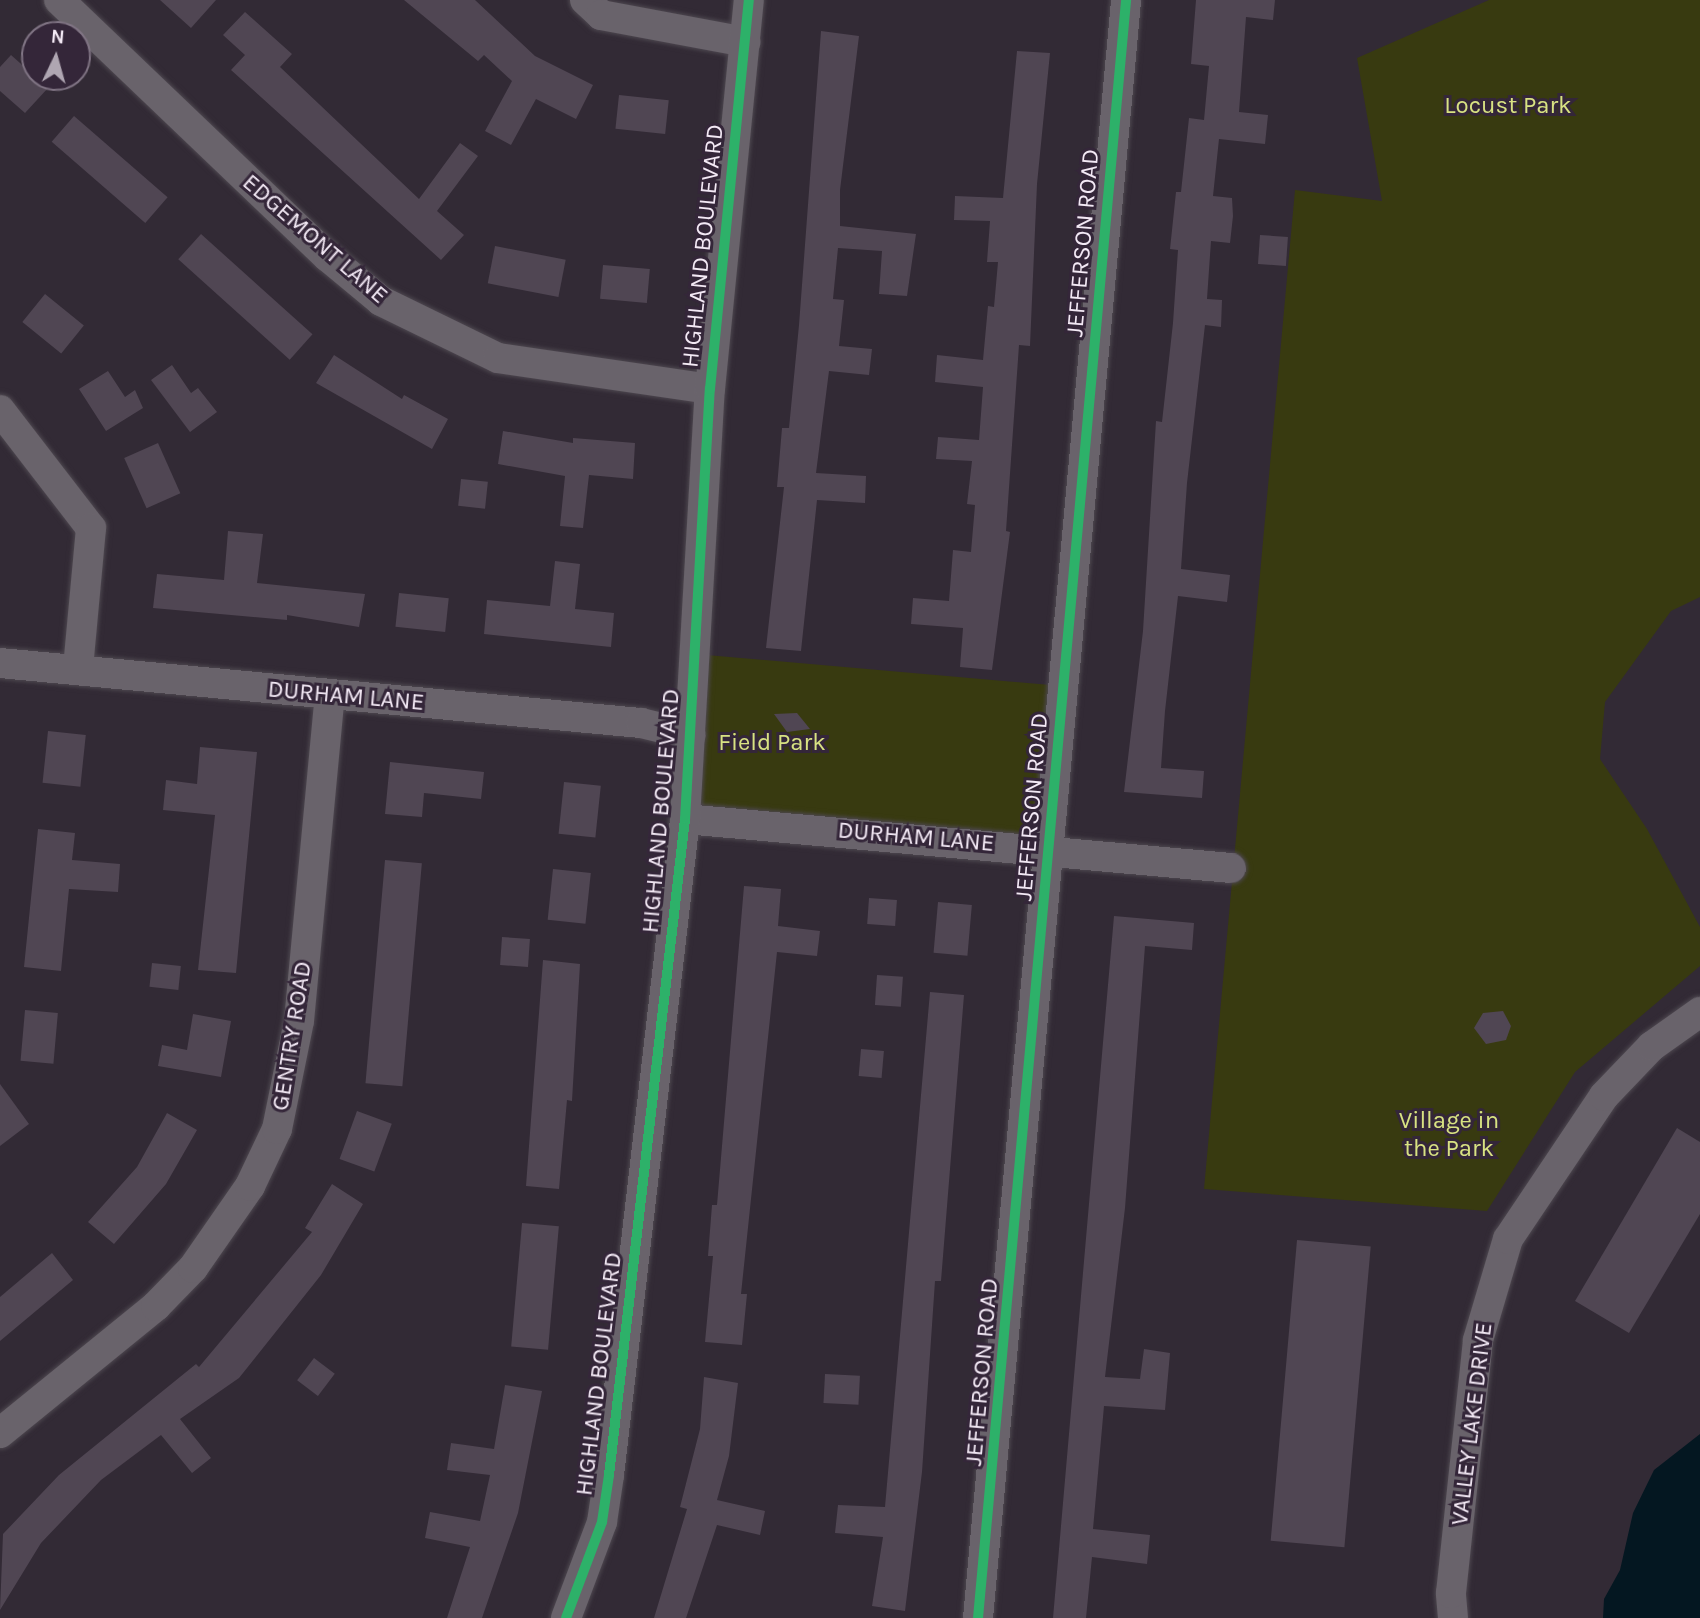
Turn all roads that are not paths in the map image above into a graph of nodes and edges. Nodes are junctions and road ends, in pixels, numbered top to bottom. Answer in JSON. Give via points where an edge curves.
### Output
{"nodes":[{"id":1,"x":59,"y":0,"type":"edge"},
{"id":2,"x":585,"y":0,"type":"edge"},
{"id":3,"x":749,"y":0,"type":"edge"},
{"id":4,"x":1126,"y":0,"type":"edge"},
{"id":5,"x":745,"y":42,"type":"junction"},
{"id":6,"x":710,"y":389,"type":"junction"},
{"id":7,"x":0,"y":410,"type":"edge"},
{"id":8,"x":0,"y":663,"type":"edge"},
{"id":9,"x":78,"y":669,"type":"junction"},
{"id":10,"x":330,"y":695,"type":"junction"},
{"id":11,"x":691,"y":735,"type":"junction"},
{"id":12,"x":685,"y":819,"type":"junction"},
{"id":13,"x":1048,"y":848,"type":"junction"},
{"id":14,"x":1231,"y":868,"type":"dead end"},
{"id":15,"x":1700,"y":1012,"type":"edge"},
{"id":16,"x":0,"y":1433,"type":"edge"},
{"id":17,"x":566,"y":1618,"type":"edge"},
{"id":18,"x":978,"y":1618,"type":"edge"},
{"id":19,"x":1452,"y":1618,"type":"edge"}],
"edges":[{"from":1,"to":6,"type":"street","name":"EDGEMONT LANE","via":[[328,257],[381,301],[498,358]]},
{"from":2,"to":5,"type":"street","via":[[601,15]]},
{"from":3,"to":5,"type":"street","name":"HIGHLAND BOULEVARD"},
{"from":4,"to":13,"type":"street","name":"JEFFERSON ROAD"},
{"from":5,"to":6,"type":"street","name":"HIGHLAND BOULEVARD"},
{"from":6,"to":11,"type":"street","name":"HIGHLAND BOULEVARD"},
{"from":7,"to":9,"type":"street","via":[[91,528]]},
{"from":8,"to":9,"type":"street","name":"DURHAM LANE"},
{"from":9,"to":10,"type":"street","name":"DURHAM LANE"},
{"from":10,"to":11,"type":"street","name":"DURHAM LANE","via":[[641,723]]},
{"from":10,"to":16,"type":"street","name":"GENTRY ROAD","via":[[299,1021],[277,1129],[250,1186],[193,1268],[156,1306]]},
{"from":11,"to":12,"type":"street","name":"HIGHLAND BOULEVARD"},
{"from":12,"to":13,"type":"street","name":"DURHAM LANE"},
{"from":12,"to":17,"type":"street","name":"HIGHLAND BOULEVARD","via":[[609,1475],[602,1522]]},
{"from":13,"to":14,"type":"street","name":"DURHAM LANE"},
{"from":13,"to":18,"type":"street","name":"JEFFERSON ROAD"},
{"from":15,"to":19,"type":"street","name":"VALLEY LAKE DRIVE","via":[[1652,1046],[1604,1096],[1508,1239],[1478,1340]]}]}
